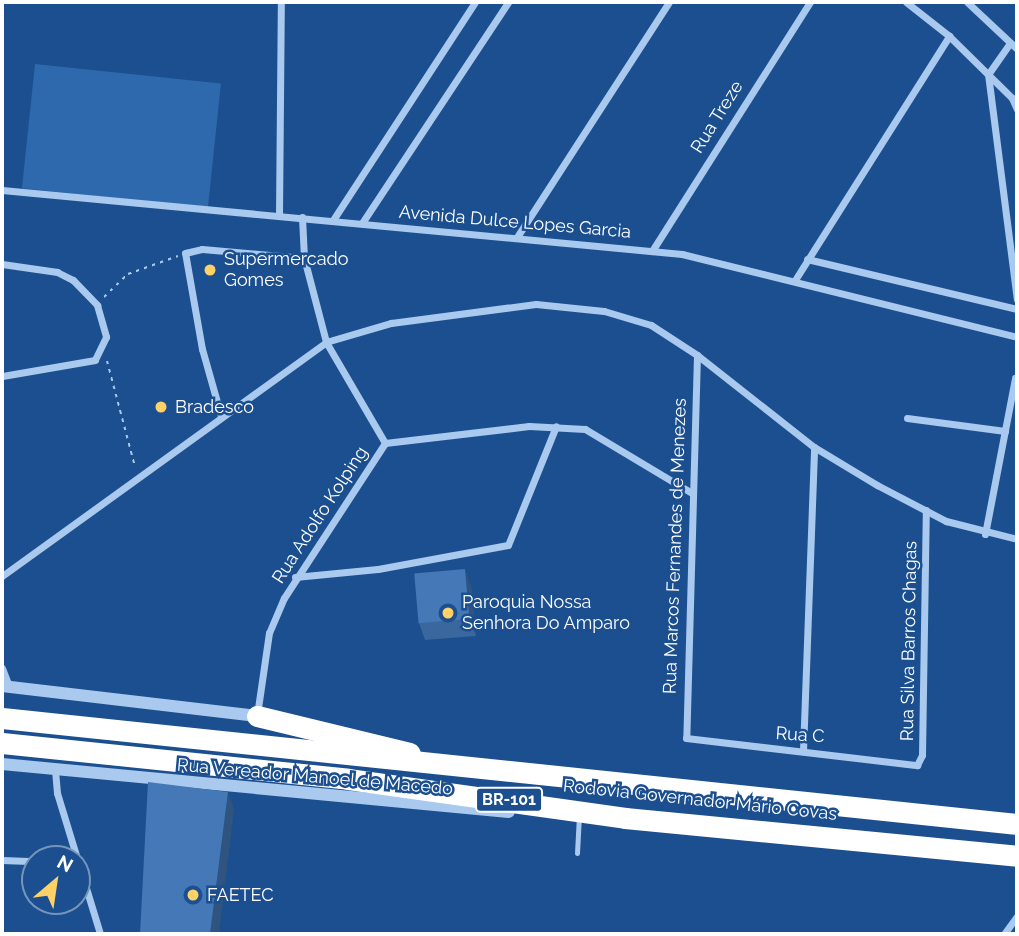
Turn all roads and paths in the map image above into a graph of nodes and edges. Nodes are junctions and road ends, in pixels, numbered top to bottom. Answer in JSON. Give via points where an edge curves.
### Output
{"nodes":[{"id":1,"x":282,"y":2,"type":"edge"},
{"id":2,"x":475,"y":2,"type":"edge"},
{"id":3,"x":508,"y":2,"type":"edge"},
{"id":4,"x":668,"y":2,"type":"edge"},
{"id":5,"x":810,"y":2,"type":"edge"},
{"id":6,"x":906,"y":2,"type":"edge"},
{"id":7,"x":967,"y":2,"type":"edge"},
{"id":8,"x":949,"y":36,"type":"junction"},
{"id":9,"x":1010,"y":43,"type":"junction"},
{"id":10,"x":1017,"y":49,"type":"edge"},
{"id":11,"x":988,"y":74,"type":"junction"},
{"id":12,"x":1017,"y":109,"type":"edge"},
{"id":13,"x":2,"y":190,"type":"edge"},
{"id":14,"x":279,"y":215,"type":"junction"},
{"id":15,"x":302,"y":217,"type":"junction"},
{"id":16,"x":334,"y":219,"type":"junction"},
{"id":17,"x":362,"y":223,"type":"junction"},
{"id":18,"x":517,"y":237,"type":"junction"},
{"id":19,"x":652,"y":251,"type":"junction"},
{"id":20,"x":185,"y":253,"type":"junction"},
{"id":21,"x":304,"y":258,"type":"junction"},
{"id":22,"x":807,"y":259,"type":"junction"},
{"id":23,"x":2,"y":264,"type":"edge"},
{"id":24,"x":795,"y":280,"type":"junction"},
{"id":25,"x":1017,"y":299,"type":"edge"},
{"id":26,"x":97,"y":305,"type":"junction"},
{"id":27,"x":1017,"y":309,"type":"edge"},
{"id":28,"x":1017,"y":337,"type":"edge"},
{"id":29,"x":326,"y":342,"type":"junction"},
{"id":30,"x":104,"y":349,"type":"junction"},
{"id":31,"x":697,"y":355,"type":"junction"},
{"id":32,"x":2,"y":376,"type":"edge"},
{"id":33,"x":1015,"y":378,"type":"dead end"},
{"id":34,"x":221,"y":416,"type":"junction"},
{"id":35,"x":907,"y":418,"type":"dead end"},
{"id":36,"x":556,"y":426,"type":"junction"},
{"id":37,"x":1006,"y":431,"type":"junction"},
{"id":38,"x":385,"y":443,"type":"junction"},
{"id":39,"x":814,"y":447,"type":"junction"},
{"id":40,"x":137,"y":476,"type":"junction"},
{"id":41,"x":692,"y":493,"type":"junction"},
{"id":42,"x":926,"y":510,"type":"junction"},
{"id":43,"x":985,"y":534,"type":"junction"},
{"id":44,"x":1017,"y":539,"type":"edge"},
{"id":45,"x":2,"y":576,"type":"edge"},
{"id":46,"x":295,"y":577,"type":"junction"},
{"id":47,"x":2,"y":668,"type":"edge"},
{"id":48,"x":6,"y":687,"type":"edge"},
{"id":49,"x":257,"y":716,"type":"junction"},
{"id":50,"x":2,"y":718,"type":"edge"},
{"id":51,"x":686,"y":738,"type":"joint"},
{"id":52,"x":2,"y":743,"type":"edge"},
{"id":53,"x":803,"y":751,"type":"junction"},
{"id":54,"x":2,"y":764,"type":"edge"},
{"id":55,"x":911,"y":766,"type":"joint"},
{"id":56,"x":466,"y":768,"type":"junction"},
{"id":57,"x":55,"y":770,"type":"junction"},
{"id":58,"x":625,"y":818,"type":"junction"},
{"id":59,"x":579,"y":819,"type":"junction"},
{"id":60,"x":1017,"y":824,"type":"edge"},
{"id":61,"x":73,"y":845,"type":"edge"},
{"id":62,"x":577,"y":853,"type":"dead end"},
{"id":63,"x":1017,"y":856,"type":"edge"},
{"id":64,"x":2,"y":860,"type":"edge"},
{"id":65,"x":21,"y":861,"type":"edge"},
{"id":66,"x":91,"y":904,"type":"edge"},
{"id":67,"x":1017,"y":916,"type":"edge"},
{"id":68,"x":100,"y":934,"type":"edge"},
{"id":69,"x":1004,"y":934,"type":"edge"}],
"edges":[{"from":1,"to":14,"type":"street"},
{"from":2,"to":16,"type":"street"},
{"from":3,"to":17,"type":"street"},
{"from":4,"to":18,"type":"street"},
{"from":5,"to":19,"type":"street","name":"Rua Treze"},
{"from":6,"to":8,"type":"street"},
{"from":7,"to":9,"type":"street"},
{"from":8,"to":11,"type":"street"},
{"from":8,"to":22,"type":"street"},
{"from":9,"to":10,"type":"street"},
{"from":9,"to":11,"type":"street"},
{"from":11,"to":12,"type":"street","via":[[1013,98]]},
{"from":11,"to":25,"type":"street"},
{"from":13,"to":14,"type":"street","name":"Avenida Dulce Lopes Garcia"},
{"from":14,"to":15,"type":"street","name":"Avenida Dulce Lopes Garcia"},
{"from":15,"to":16,"type":"street","name":"Avenida Dulce Lopes Garcia"},
{"from":15,"to":21,"type":"street"},
{"from":16,"to":17,"type":"street","name":"Avenida Dulce Lopes Garcia"},
{"from":17,"to":18,"type":"street","name":"Avenida Dulce Lopes Garcia"},
{"from":18,"to":19,"type":"street","name":"Avenida Dulce Lopes Garcia"},
{"from":19,"to":24,"type":"street","name":"Avenida Dulce Lopes Garcia"},
{"from":20,"to":21,"type":"street","via":[[202,248]]},
{"from":20,"to":26,"type":"path","via":[[128,274]]},
{"from":20,"to":34,"type":"street","via":[[202,349]]},
{"from":21,"to":29,"type":"street"},
{"from":22,"to":24,"type":"street"},
{"from":22,"to":27,"type":"street"},
{"from":23,"to":26,"type":"street","via":[[57,272],[80,285]]},
{"from":24,"to":28,"type":"street","name":"Avenida Dulce Lopes Garcia"},
{"from":26,"to":30,"type":"street","via":[[106,329]]},
{"from":29,"to":31,"type":"street","via":[[391,323],[561,304],[638,321]]},
{"from":29,"to":34,"type":"street"},
{"from":29,"to":38,"type":"street"},
{"from":30,"to":32,"type":"street","via":[[95,360],[80,365]]},
{"from":30,"to":40,"type":"path"},
{"from":31,"to":39,"type":"street"},
{"from":31,"to":41,"type":"street","name":"Rua Marcos Fernandes de Menezes"},
{"from":33,"to":37,"type":"street"},
{"from":34,"to":40,"type":"street"},
{"from":35,"to":37,"type":"street"},
{"from":36,"to":38,"type":"street","name":"Rua Adolfo Kolping"},
{"from":36,"to":41,"type":"street","name":"Rua Adolfo Kolping","via":[[593,433]]},
{"from":36,"to":46,"type":"street","via":[[508,545],[378,569]]},
{"from":37,"to":43,"type":"street"},
{"from":38,"to":46,"type":"street","name":"Rua Adolfo Kolping"},
{"from":39,"to":42,"type":"street"},
{"from":39,"to":53,"type":"street"},
{"from":40,"to":45,"type":"street"},
{"from":41,"to":51,"type":"street","name":"Rua Marcos Fernandes de Menezes"},
{"from":42,"to":43,"type":"street"},
{"from":42,"to":55,"type":"street","name":"Rua Silva Barros Chagas","via":[[922,755],[917,765]]},
{"from":43,"to":44,"type":"street"},
{"from":46,"to":49,"type":"street","name":"Rua Adolfo Kolping","via":[[269,633]]},
{"from":47,"to":48,"type":"street"},
{"from":48,"to":49,"type":"street"},
{"from":49,"to":56,"type":"highway"},
{"from":50,"to":56,"type":"highway","name":"Rodovia Governador Mário Covas","number":"BR-101"},
{"from":51,"to":53,"type":"street","name":"Rua C"},
{"from":52,"to":58,"type":"highway","name":"Rodovia Governador Mário Covas","number":"BR-101","via":[[399,785]]},
{"from":53,"to":55,"type":"street","name":"Rua C"},
{"from":54,"to":57,"type":"street","name":"Rua Vereador Manoel de Macedo"},
{"from":56,"to":60,"type":"highway","name":"Rodovia Governador Mário Covas","number":"BR-101"},
{"from":57,"to":59,"type":"street","name":"Rua Vereador Manoel de Macedo"},
{"from":57,"to":61,"type":"street","via":[[57,793]]},
{"from":58,"to":59,"type":"street","name":"Rua Vereador Manoel de Macedo"},
{"from":58,"to":63,"type":"highway","name":"Rodovia Governador Mário Covas","number":"BR-101"},
{"from":59,"to":62,"type":"lane"},
{"from":64,"to":65,"type":"street"},
{"from":66,"to":68,"type":"street"},
{"from":67,"to":69,"type":"street"}]}
